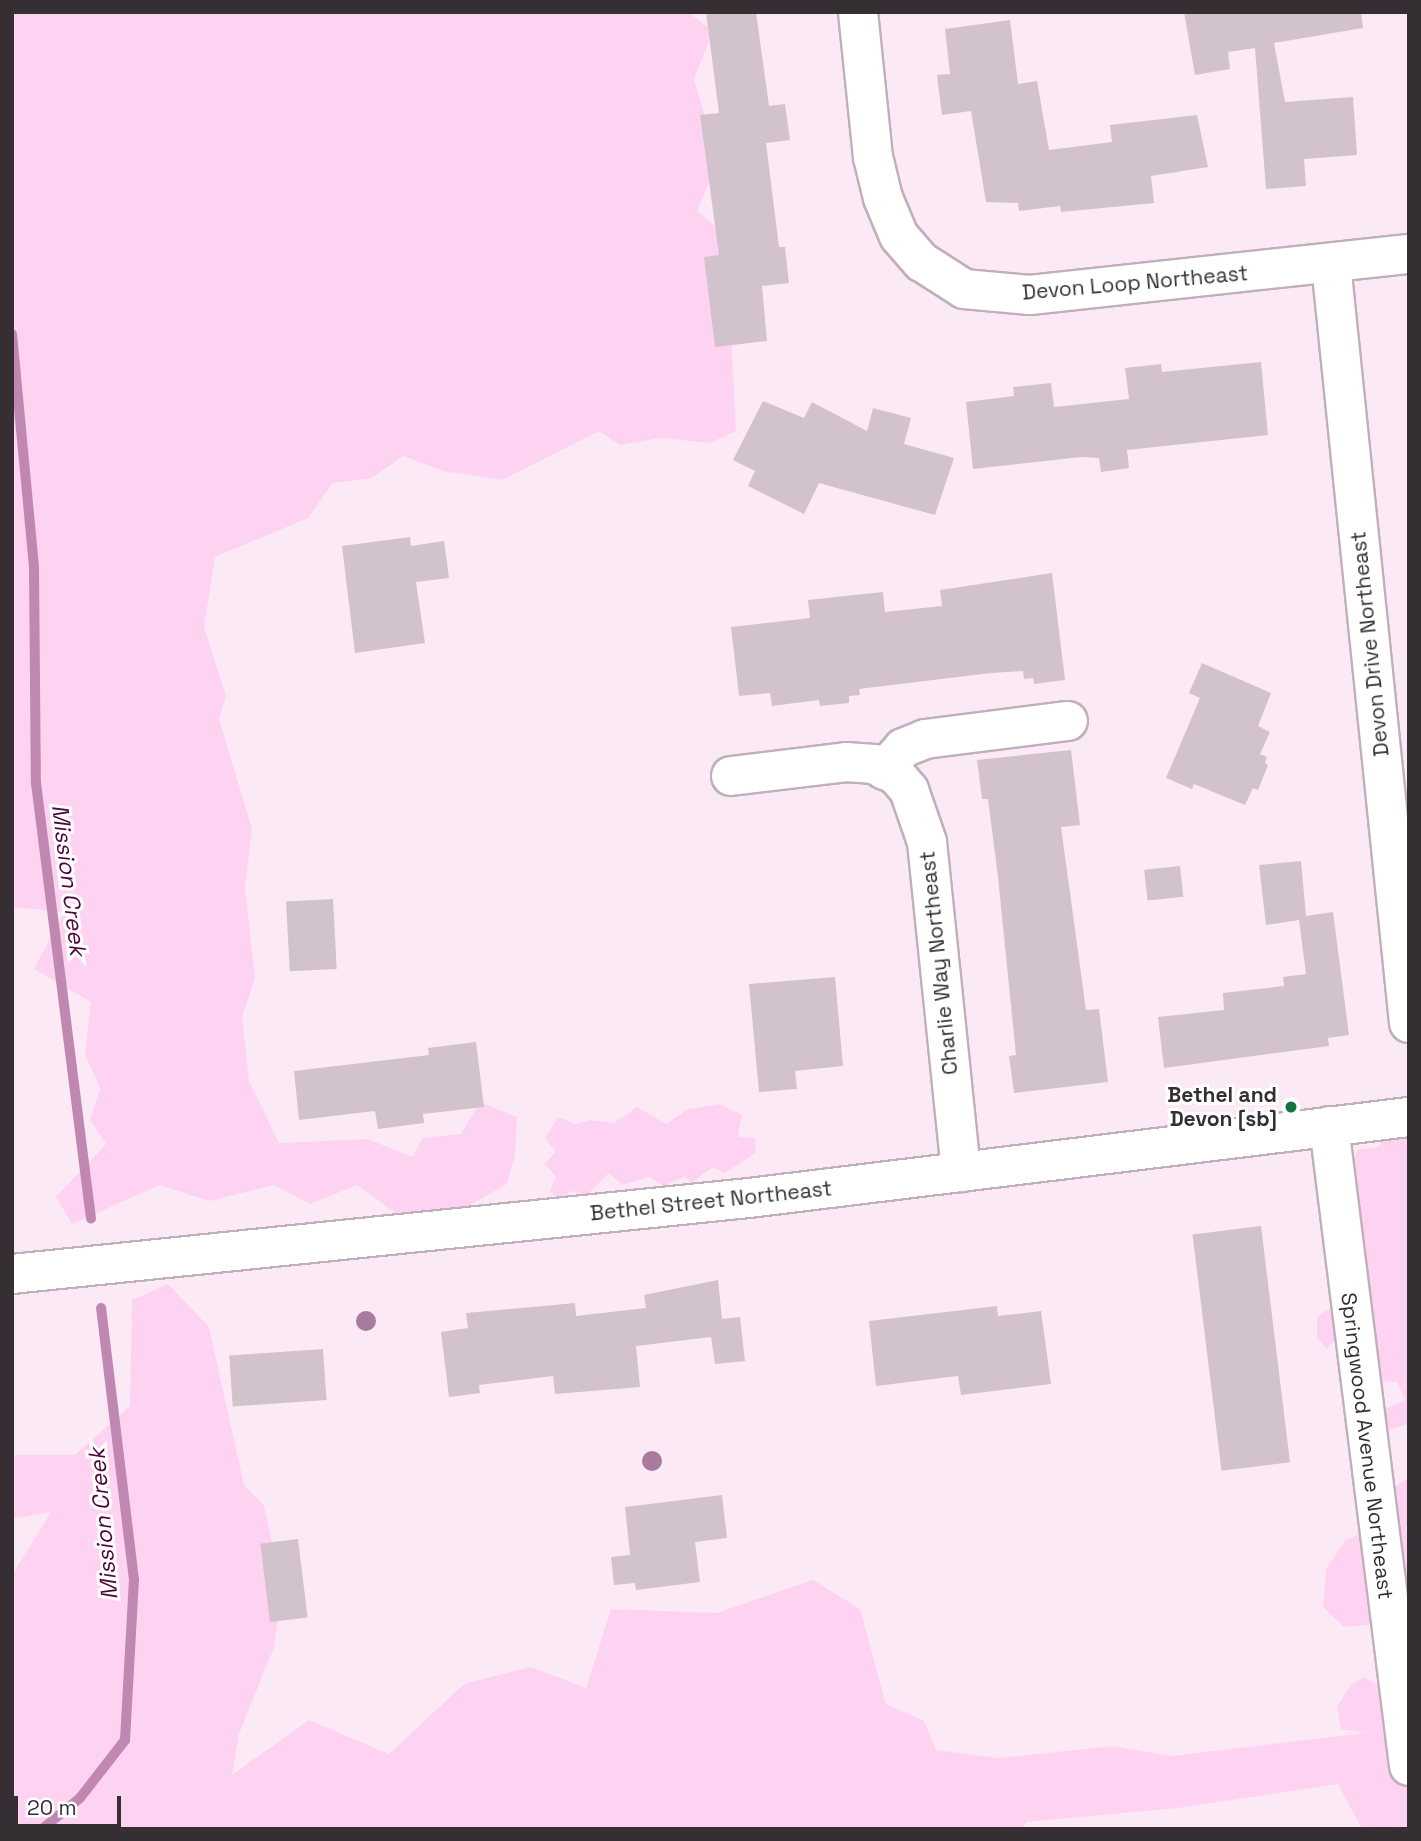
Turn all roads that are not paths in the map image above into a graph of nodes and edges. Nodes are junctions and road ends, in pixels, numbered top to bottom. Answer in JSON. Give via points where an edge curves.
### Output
{"nodes":[{"id":1,"x":858,"y":12,"type":"edge"},
{"id":2,"x":1409,"y":254,"type":"edge"},
{"id":3,"x":1331,"y":264,"type":"junction"},
{"id":4,"x":1068,"y":721,"type":"dead end"},
{"id":5,"x":884,"y":769,"type":"junction"},
{"id":6,"x":731,"y":776,"type":"dead end"},
{"id":7,"x":1409,"y":1023,"type":"edge"},
{"id":8,"x":1409,"y":1117,"type":"edge"},
{"id":9,"x":1329,"y":1126,"type":"junction"},
{"id":10,"x":961,"y":1172,"type":"junction"},
{"id":11,"x":12,"y":1274,"type":"edge"},
{"id":12,"x":1409,"y":1766,"type":"edge"}],
"edges":[{"from":1,"to":3,"type":"street","name":"Devon Loop Northeast","via":[[873,157],[883,198],[899,236],[922,262],[964,289],[1030,295]]},
{"from":2,"to":3,"type":"street","name":"Devon Loop Northeast"},
{"from":3,"to":7,"type":"street","name":"Devon Drive Northeast"},
{"from":4,"to":5,"type":"street","via":[[925,739],[902,748]]},
{"from":5,"to":6,"type":"street","via":[[846,762]]},
{"from":5,"to":10,"type":"street","name":"Charlie Way Northeast","via":[[909,790],[927,842]]},
{"from":8,"to":9,"type":"street","name":"Bethel Street Northeast"},
{"from":9,"to":10,"type":"street","name":"Bethel Street Northeast"},
{"from":9,"to":12,"type":"street","name":"Springwood Avenue Northeast"},
{"from":10,"to":11,"type":"street","name":"Bethel Street Northeast"}]}
